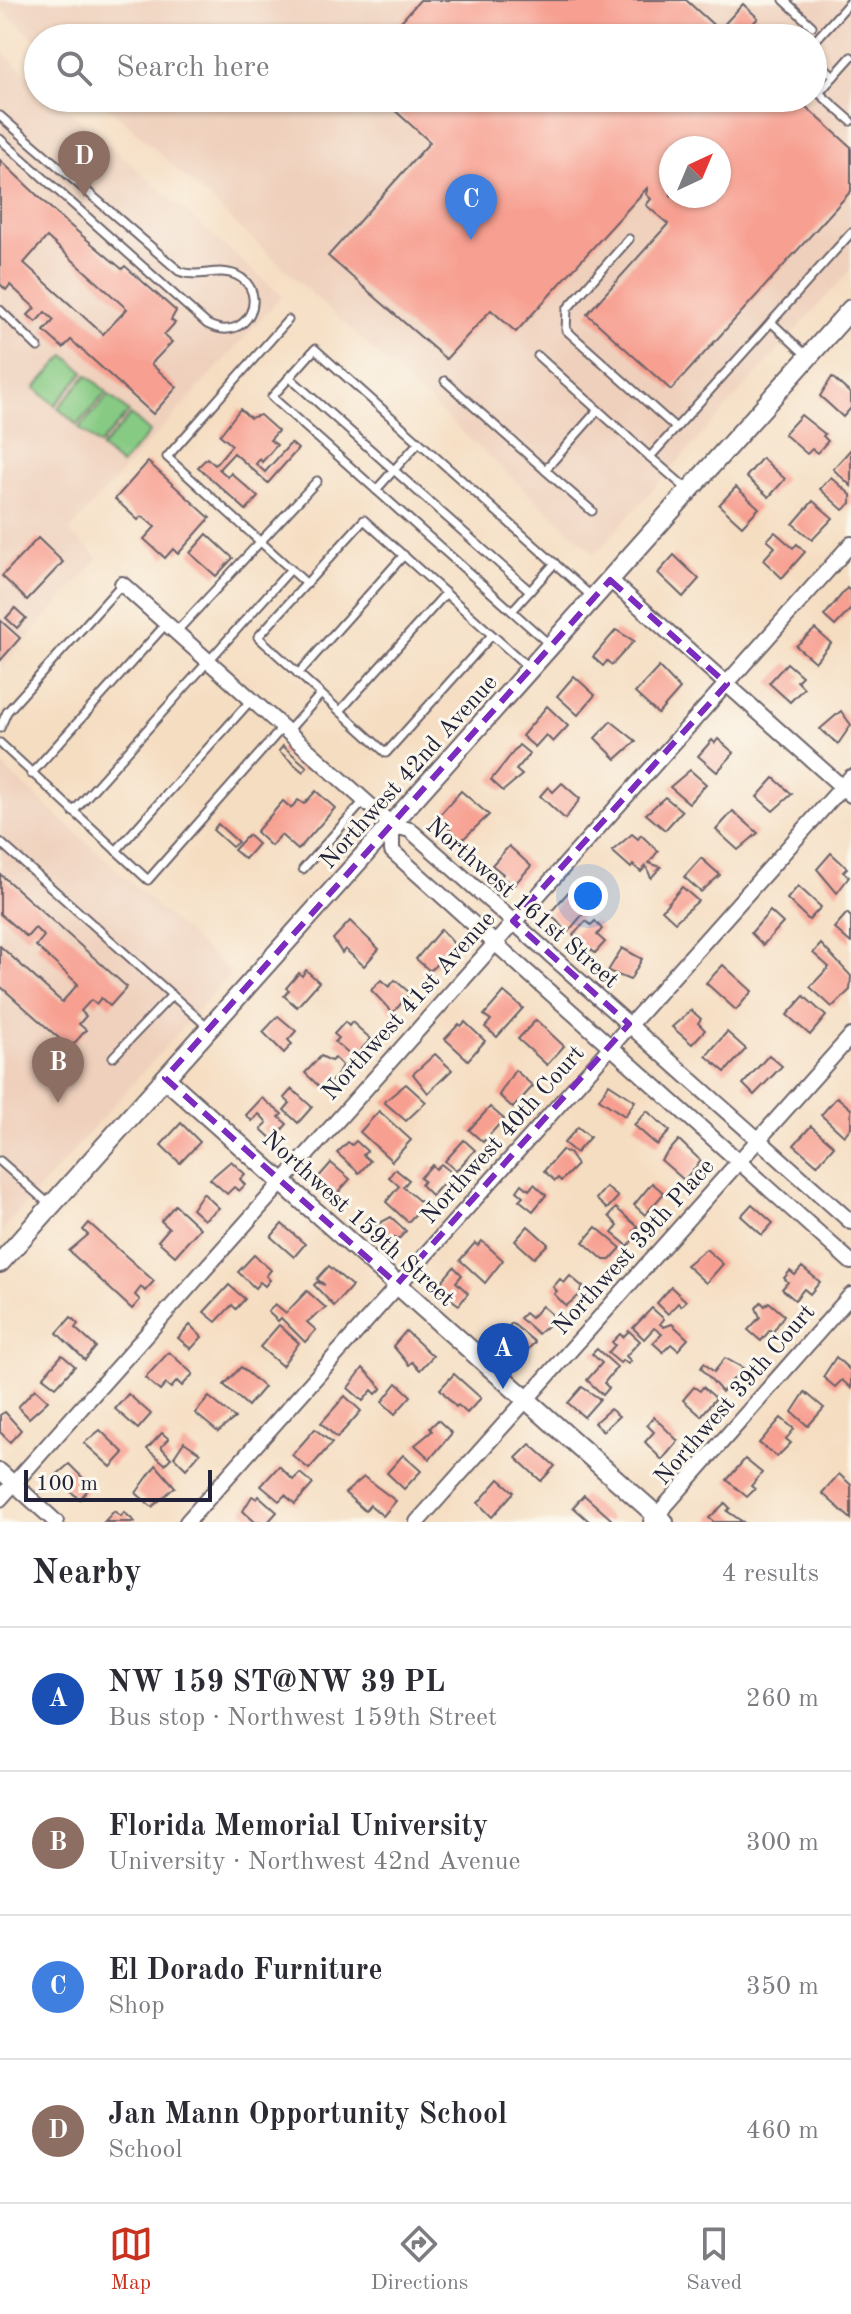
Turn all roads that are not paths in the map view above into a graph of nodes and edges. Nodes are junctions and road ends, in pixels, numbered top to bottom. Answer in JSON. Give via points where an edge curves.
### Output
{"nodes":[{"id":1,"x":784,"y":0,"type":"edge"},
{"id":2,"x":851,"y":1,"type":"edge"},
{"id":3,"x":810,"y":24,"type":"edge"},
{"id":4,"x":827,"y":28,"type":"edge"},
{"id":5,"x":851,"y":57,"type":"edge"},
{"id":6,"x":827,"y":70,"type":"edge"},
{"id":7,"x":834,"y":76,"type":"junction"},
{"id":8,"x":827,"y":84,"type":"edge"},
{"id":9,"x":827,"y":100,"type":"edge"},
{"id":10,"x":0,"y":116,"type":"edge"},
{"id":11,"x":851,"y":121,"type":"edge"},
{"id":12,"x":0,"y":139,"type":"edge"},
{"id":13,"x":851,"y":233,"type":"edge"},
{"id":14,"x":629,"y":239,"type":"dead end"},
{"id":15,"x":851,"y":309,"type":"edge"},
{"id":16,"x":0,"y":310,"type":"edge"},
{"id":17,"x":288,"y":320,"type":"dead end"},
{"id":18,"x":771,"y":322,"type":"junction"},
{"id":19,"x":38,"y":347,"type":"dead end"},
{"id":20,"x":538,"y":356,"type":"dead end"},
{"id":21,"x":808,"y":357,"type":"junction"},
{"id":22,"x":289,"y":377,"type":"junction"},
{"id":23,"x":445,"y":381,"type":"dead end"},
{"id":24,"x":598,"y":410,"type":"junction"},
{"id":25,"x":676,"y":428,"type":"junction"},
{"id":26,"x":419,"y":442,"type":"junction"},
{"id":27,"x":650,"y":457,"type":"junction"},
{"id":28,"x":394,"y":470,"type":"junction"},
{"id":29,"x":545,"y":470,"type":"junction"},
{"id":30,"x":317,"y":481,"type":"dead end"},
{"id":31,"x":376,"y":490,"type":"junction"},
{"id":32,"x":689,"y":491,"type":"junction"},
{"id":33,"x":592,"y":511,"type":"dead end"},
{"id":34,"x":260,"y":542,"type":"junction"},
{"id":35,"x":851,"y":544,"type":"edge"},
{"id":36,"x":404,"y":555,"type":"junction"},
{"id":37,"x":555,"y":563,"type":"junction"},
{"id":38,"x":291,"y":569,"type":"junction"},
{"id":39,"x":610,"y":580,"type":"junction"},
{"id":40,"x":122,"y":584,"type":"joint"},
{"id":41,"x":307,"y":584,"type":"junction"},
{"id":42,"x":530,"y":591,"type":"junction"},
{"id":43,"x":446,"y":593,"type":"junction"},
{"id":44,"x":594,"y":598,"type":"junction"},
{"id":45,"x":512,"y":611,"type":"junction"},
{"id":46,"x":172,"y":628,"type":"junction"},
{"id":47,"x":492,"y":635,"type":"junction"},
{"id":48,"x":551,"y":646,"type":"junction"},
{"id":49,"x":208,"y":661,"type":"junction"},
{"id":50,"x":531,"y":669,"type":"junction"},
{"id":51,"x":298,"y":674,"type":"junction"},
{"id":52,"x":727,"y":684,"type":"junction"},
{"id":53,"x":321,"y":694,"type":"junction"},
{"id":54,"x":252,"y":699,"type":"junction"},
{"id":55,"x":340,"y":711,"type":"junction"},
{"id":56,"x":0,"y":728,"type":"edge"},
{"id":57,"x":286,"y":729,"type":"junction"},
{"id":58,"x":0,"y":743,"type":"edge"},
{"id":59,"x":31,"y":774,"type":"junction"},
{"id":60,"x":848,"y":786,"type":"edge"},
{"id":61,"x":365,"y":800,"type":"junction"},
{"id":62,"x":73,"y":812,"type":"junction"},
{"id":63,"x":392,"y":825,"type":"junction"},
{"id":64,"x":0,"y":842,"type":"edge"},
{"id":65,"x":116,"y":851,"type":"junction"},
{"id":66,"x":303,"y":869,"type":"dead end"},
{"id":67,"x":513,"y":921,"type":"junction"},
{"id":68,"x":494,"y":942,"type":"junction"},
{"id":69,"x":172,"y":995,"type":"junction"},
{"id":70,"x":629,"y":1024,"type":"junction"},
{"id":71,"x":209,"y":1029,"type":"junction"},
{"id":72,"x":851,"y":1036,"type":"edge"},
{"id":73,"x":610,"y":1046,"type":"junction"},
{"id":74,"x":113,"y":1057,"type":"dead end"},
{"id":75,"x":165,"y":1078,"type":"junction"},
{"id":76,"x":759,"y":1139,"type":"junction"},
{"id":77,"x":0,"y":1161,"type":"edge"},
{"id":78,"x":739,"y":1161,"type":"junction"},
{"id":79,"x":281,"y":1180,"type":"junction"},
{"id":80,"x":51,"y":1206,"type":"junction"},
{"id":81,"x":851,"y":1222,"type":"edge"},
{"id":82,"x":851,"y":1262,"type":"edge"},
{"id":83,"x":0,"y":1263,"type":"edge"},
{"id":84,"x":397,"y":1284,"type":"junction"},
{"id":85,"x":851,"y":1295,"type":"edge"},
{"id":86,"x":526,"y":1399,"type":"junction"},
{"id":87,"x":0,"y":1471,"type":"edge"},
{"id":88,"x":14,"y":1483,"type":"junction"},
{"id":89,"x":0,"y":1499,"type":"edge"},
{"id":90,"x":657,"y":1520,"type":"edge"},
{"id":91,"x":56,"y":1522,"type":"edge"},
{"id":92,"x":187,"y":1522,"type":"edge"},
{"id":93,"x":417,"y":1522,"type":"edge"}],
"edges":[{"from":1,"to":3,"type":"lane"},
{"from":2,"to":4,"type":"lane"},
{"from":5,"to":7,"type":"lane"},
{"from":6,"to":7,"type":"lane"},
{"from":7,"to":8,"type":"lane"},
{"from":9,"to":11,"type":"lane"},
{"from":10,"to":12,"type":"lane","via":[[179,271],[227,273],[244,281],[253,297],[249,316],[225,330],[207,324]]},
{"from":13,"to":18,"type":"lane"},
{"from":14,"to":25,"type":"lane","via":[[567,309],[566,330]]},
{"from":15,"to":21,"type":"street","name":"Northwest 42nd Avenue"},
{"from":16,"to":19,"type":"lane"},
{"from":17,"to":34,"type":"lane","via":[[167,457]]},
{"from":18,"to":21,"type":"lane"},
{"from":18,"to":25,"type":"lane"},
{"from":20,"to":24,"type":"lane"},
{"from":21,"to":32,"type":"street","name":"Northwest 42nd Avenue"},
{"from":22,"to":26,"type":"lane","via":[[315,349]]},
{"from":22,"to":28,"type":"lane"},
{"from":22,"to":31,"type":"lane","via":[[272,397]]},
{"from":23,"to":29,"type":"lane"},
{"from":24,"to":27,"type":"lane"},
{"from":24,"to":29,"type":"lane"},
{"from":25,"to":27,"type":"lane"},
{"from":26,"to":28,"type":"lane"},
{"from":26,"to":37,"type":"lane"},
{"from":27,"to":32,"type":"lane"},
{"from":28,"to":31,"type":"lane"},
{"from":28,"to":42,"type":"lane"},
{"from":29,"to":33,"type":"lane"},
{"from":30,"to":34,"type":"lane"},
{"from":31,"to":45,"type":"lane"},
{"from":32,"to":39,"type":"street","name":"Northwest 42nd Avenue"},
{"from":34,"to":38,"type":"lane"},
{"from":34,"to":46,"type":"lane"},
{"from":35,"to":52,"type":"street","name":"Northwest 41st Avenue"},
{"from":36,"to":41,"type":"lane","via":[[364,520]]},
{"from":36,"to":43,"type":"lane"},
{"from":36,"to":51,"type":"lane"},
{"from":37,"to":42,"type":"lane"},
{"from":37,"to":44,"type":"lane"},
{"from":38,"to":41,"type":"lane"},
{"from":38,"to":49,"type":"lane"},
{"from":39,"to":44,"type":"street","name":"Northwest 42nd Avenue"},
{"from":39,"to":52,"type":"street"},
{"from":40,"to":46,"type":"street"},
{"from":40,"to":56,"type":"lane","via":[[7,712]]},
{"from":41,"to":51,"type":"lane","via":[[258,637]]},
{"from":42,"to":45,"type":"lane"},
{"from":43,"to":47,"type":"lane"},
{"from":43,"to":55,"type":"lane"},
{"from":44,"to":48,"type":"street","name":"Northwest 42nd Avenue"},
{"from":45,"to":48,"type":"lane"},
{"from":46,"to":49,"type":"street"},
{"from":46,"to":59,"type":"lane"},
{"from":47,"to":50,"type":"lane"},
{"from":47,"to":55,"type":"lane","via":[[386,753]]},
{"from":48,"to":50,"type":"street","name":"Northwest 42nd Avenue"},
{"from":49,"to":54,"type":"street"},
{"from":49,"to":62,"type":"lane"},
{"from":50,"to":63,"type":"street","name":"Northwest 42nd Avenue"},
{"from":51,"to":53,"type":"lane"},
{"from":52,"to":60,"type":"street"},
{"from":52,"to":67,"type":"street","name":"Northwest 41st Avenue"},
{"from":53,"to":55,"type":"lane"},
{"from":53,"to":57,"type":"lane"},
{"from":54,"to":57,"type":"street"},
{"from":54,"to":65,"type":"lane"},
{"from":57,"to":61,"type":"street"},
{"from":57,"to":65,"type":"lane","via":[[148,880]]},
{"from":58,"to":59,"type":"lane"},
{"from":59,"to":62,"type":"lane"},
{"from":60,"to":70,"type":"street","name":"Northwest 40th Court"},
{"from":61,"to":63,"type":"street"},
{"from":61,"to":66,"type":"lane"},
{"from":62,"to":65,"type":"lane"},
{"from":63,"to":67,"type":"street","name":"Northwest 161st Street","via":[[410,830]]},
{"from":63,"to":68,"type":"street","name":"Northwest 161st Street","via":[[392,851]]},
{"from":63,"to":71,"type":"street","name":"Northwest 42nd Avenue"},
{"from":64,"to":69,"type":"lane"},
{"from":67,"to":68,"type":"street","name":"Northwest 41st Avenue"},
{"from":67,"to":70,"type":"street","name":"Northwest 161st Street"},
{"from":68,"to":73,"type":"street","name":"Northwest 161st Street"},
{"from":68,"to":79,"type":"street","name":"Northwest 41st Avenue"},
{"from":69,"to":71,"type":"lane"},
{"from":69,"to":74,"type":"lane"},
{"from":70,"to":73,"type":"street","name":"Northwest 40th Court"},
{"from":70,"to":76,"type":"street","name":"Northwest 161st Street"},
{"from":71,"to":75,"type":"street","name":"Northwest 42nd Avenue"},
{"from":72,"to":76,"type":"street","name":"Northwest 39th Place"},
{"from":73,"to":78,"type":"street","name":"Northwest 161st Street"},
{"from":73,"to":84,"type":"street","name":"Northwest 40th Court"},
{"from":75,"to":79,"type":"street","name":"Northwest 159th Street"},
{"from":75,"to":80,"type":"street","name":"Northwest 42nd Avenue"},
{"from":76,"to":78,"type":"street","name":"Northwest 39th Place"},
{"from":76,"to":81,"type":"street","name":"Northwest 161st Street"},
{"from":77,"to":80,"type":"lane"},
{"from":78,"to":82,"type":"street","name":"Northwest 161st Street"},
{"from":78,"to":86,"type":"street","name":"Northwest 39th Place"},
{"from":79,"to":84,"type":"street","name":"Northwest 159th Street"},
{"from":79,"to":88,"type":"street","name":"Northwest 41st Avenue"},
{"from":80,"to":83,"type":"street","name":"Northwest 42nd Avenue"},
{"from":84,"to":86,"type":"street","name":"Northwest 159th Street"},
{"from":84,"to":92,"type":"street","name":"Northwest 40th Court"},
{"from":85,"to":90,"type":"street","name":"Northwest 39th Court"},
{"from":86,"to":90,"type":"street","name":"Northwest 159th Street"},
{"from":86,"to":93,"type":"street","name":"Northwest 39th Place"},
{"from":87,"to":88,"type":"street"},
{"from":88,"to":89,"type":"street","name":"Northwest 41st Avenue"},
{"from":88,"to":91,"type":"street"}]}
